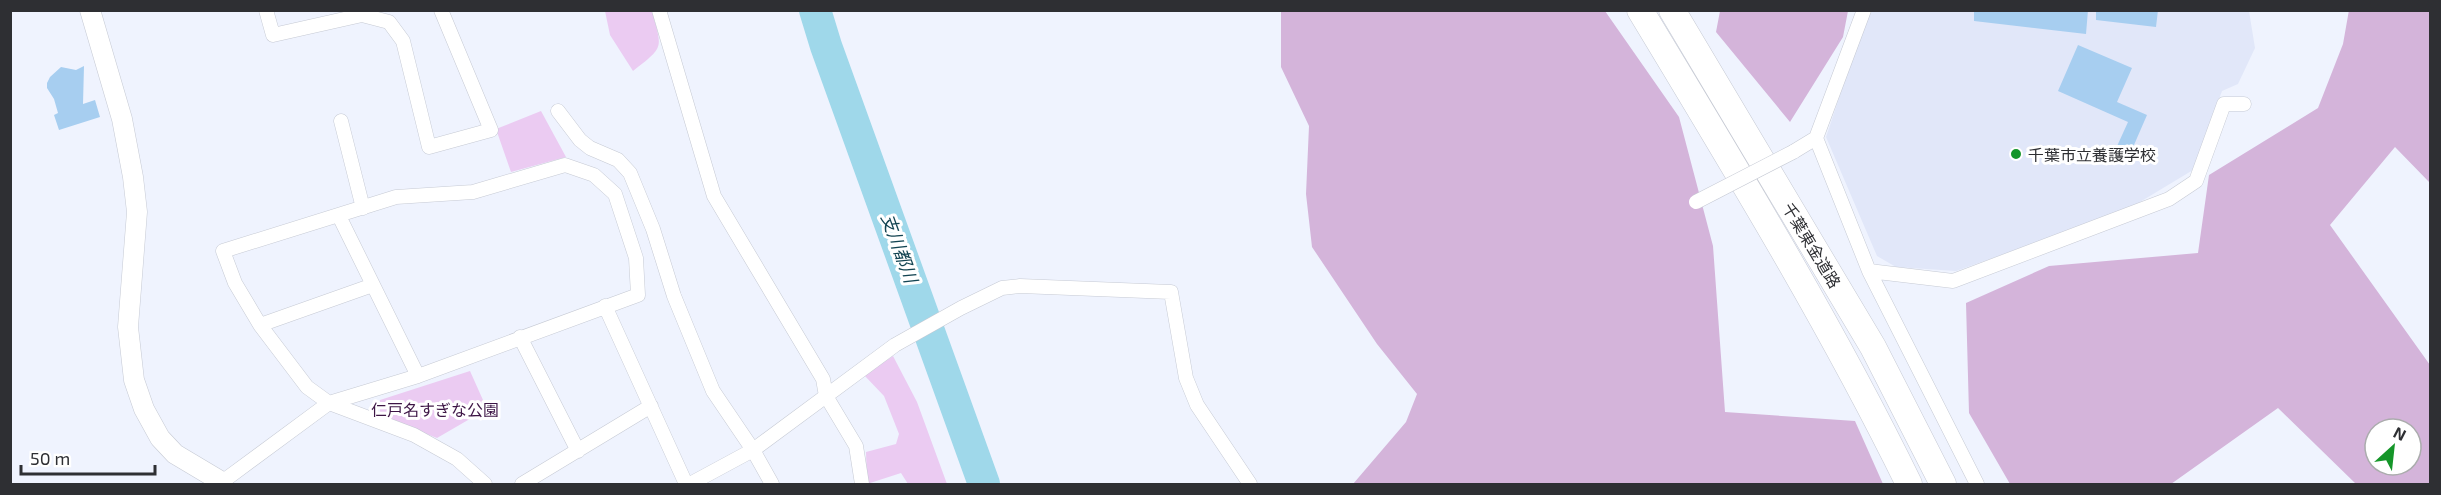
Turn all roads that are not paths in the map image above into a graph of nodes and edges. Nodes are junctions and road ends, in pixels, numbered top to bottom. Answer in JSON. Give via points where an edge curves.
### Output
{"nodes":[{"id":1,"x":90,"y":10,"type":"edge"},
{"id":2,"x":266,"y":10,"type":"edge"},
{"id":3,"x":441,"y":10,"type":"edge"},
{"id":4,"x":659,"y":10,"type":"edge"},
{"id":5,"x":1640,"y":10,"type":"edge"},
{"id":6,"x":1672,"y":10,"type":"edge"},
{"id":7,"x":1864,"y":10,"type":"edge"},
{"id":8,"x":361,"y":13,"type":"edge"},
{"id":9,"x":2244,"y":104,"type":"dead end"},
{"id":10,"x":558,"y":111,"type":"dead end"},
{"id":11,"x":340,"y":121,"type":"dead end"},
{"id":12,"x":1816,"y":138,"type":"junction"},
{"id":13,"x":1696,"y":202,"type":"dead end"},
{"id":14,"x":363,"y":208,"type":"junction"},
{"id":15,"x":339,"y":216,"type":"junction"},
{"id":16,"x":1869,"y":272,"type":"junction"},
{"id":17,"x":373,"y":285,"type":"junction"},
{"id":18,"x":605,"y":306,"type":"junction"},
{"id":19,"x":260,"y":325,"type":"junction"},
{"id":20,"x":520,"y":337,"type":"junction"},
{"id":21,"x":418,"y":376,"type":"junction"},
{"id":22,"x":826,"y":396,"type":"junction"},
{"id":23,"x":329,"y":403,"type":"junction"},
{"id":24,"x":651,"y":406,"type":"junction"},
{"id":25,"x":753,"y":450,"type":"junction"},
{"id":26,"x":578,"y":451,"type":"junction"},
{"id":27,"x":223,"y":483,"type":"edge"},
{"id":28,"x":485,"y":484,"type":"edge"},
{"id":29,"x":522,"y":484,"type":"edge"},
{"id":30,"x":688,"y":484,"type":"edge"},
{"id":31,"x":772,"y":484,"type":"edge"},
{"id":32,"x":862,"y":484,"type":"edge"},
{"id":33,"x":1250,"y":484,"type":"edge"},
{"id":34,"x":1908,"y":484,"type":"edge"},
{"id":35,"x":1943,"y":484,"type":"edge"},
{"id":36,"x":1977,"y":484,"type":"edge"}],
"edges":[{"from":1,"to":27,"type":"street","via":[[122,119],[133,177],[137,212],[128,327],[134,380],[160,438],[175,454]]},
{"from":2,"to":8,"type":"street","via":[[273,35]]},
{"from":3,"to":8,"type":"street","via":[[491,130],[429,147],[403,41],[389,22]]},
{"from":4,"to":22,"type":"street","via":[[714,196],[823,379]]},
{"from":5,"to":34,"type":"highway","name":"千葉東金道路","via":[[1774,234]]},
{"from":6,"to":35,"type":"highway","name":"千葉東金道路","via":[[1873,347]]},
{"from":7,"to":12,"type":"street"},
{"from":9,"to":16,"type":"street","via":[[2224,104],[2196,181],[2169,199],[1953,281]]},
{"from":10,"to":25,"type":"street","via":[[585,144],[618,160],[630,173],[674,297],[713,391]]},
{"from":11,"to":14,"type":"street"},
{"from":12,"to":13,"type":"street","bridge":true},
{"from":12,"to":16,"type":"street"},
{"from":14,"to":15,"type":"street"},
{"from":14,"to":18,"type":"street","via":[[396,196],[473,192],[566,165],[594,175],[615,194],[636,258],[638,295]]},
{"from":15,"to":17,"type":"street"},
{"from":15,"to":19,"type":"street","via":[[223,251]]},
{"from":16,"to":36,"type":"street"},
{"from":17,"to":19,"type":"street"},
{"from":17,"to":21,"type":"street"},
{"from":18,"to":20,"type":"street"},
{"from":18,"to":24,"type":"street"},
{"from":19,"to":23,"type":"street","via":[[307,387]]},
{"from":20,"to":21,"type":"street"},
{"from":20,"to":26,"type":"street"},
{"from":21,"to":23,"type":"street"},
{"from":22,"to":25,"type":"street"},
{"from":22,"to":32,"type":"street","via":[[855,446]]},
{"from":22,"to":33,"type":"street","via":[[895,345],[1002,288],[1172,292],[1186,378],[1197,405]]},
{"from":23,"to":27,"type":"street"},
{"from":23,"to":28,"type":"street","via":[[414,435],[458,459]]},
{"from":24,"to":26,"type":"street"},
{"from":24,"to":30,"type":"street"},
{"from":25,"to":30,"type":"street"},
{"from":25,"to":31,"type":"street"},
{"from":26,"to":29,"type":"street"}]}
